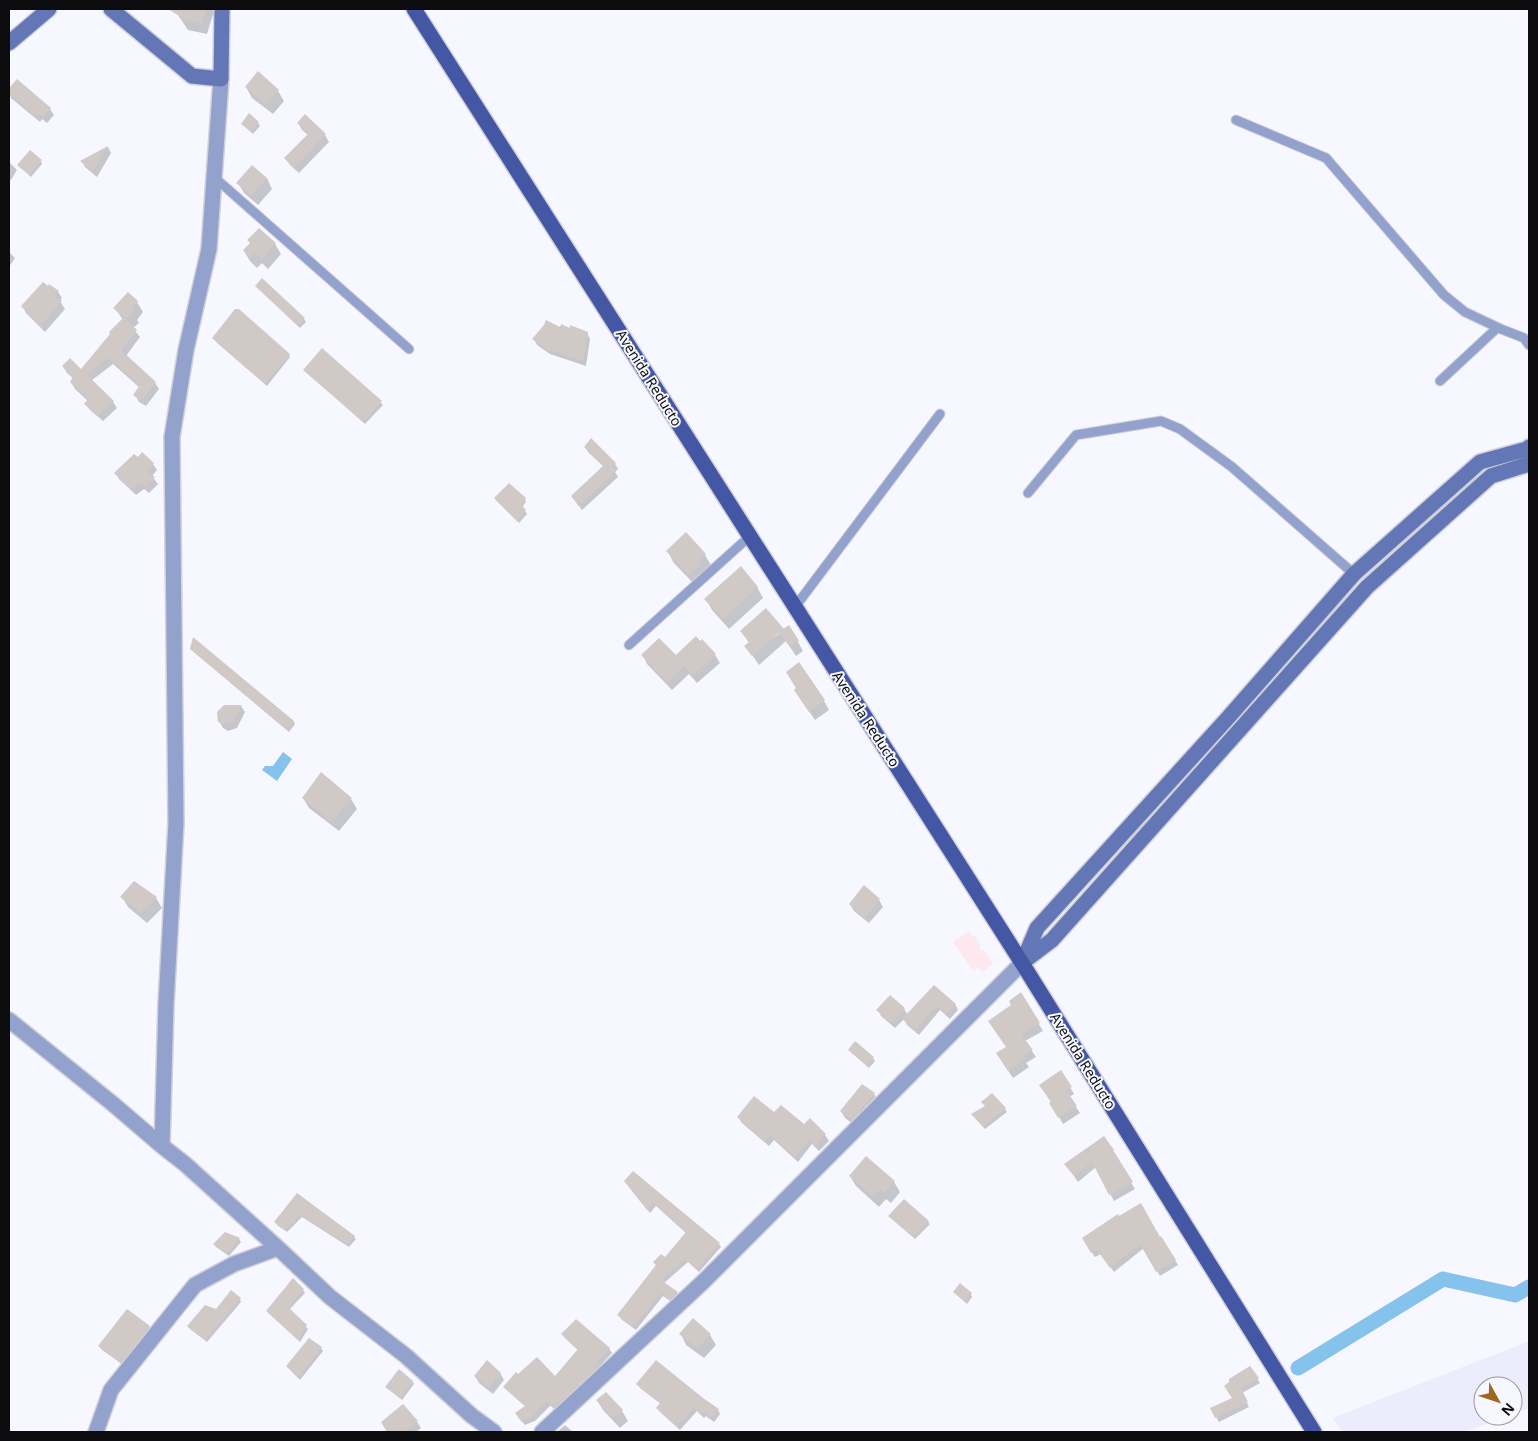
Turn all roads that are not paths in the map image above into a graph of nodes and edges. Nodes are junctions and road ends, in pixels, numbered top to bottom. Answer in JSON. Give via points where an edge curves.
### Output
{"nodes":[{"id":1,"x":49,"y":9,"type":"edge"},
{"id":2,"x":111,"y":9,"type":"edge"},
{"id":3,"x":222,"y":9,"type":"edge"},
{"id":4,"x":414,"y":9,"type":"edge"},
{"id":5,"x":9,"y":43,"type":"edge"},
{"id":6,"x":221,"y":79,"type":"junction"},
{"id":7,"x":1236,"y":120,"type":"dead end"},
{"id":8,"x":214,"y":177,"type":"junction"},
{"id":9,"x":1497,"y":328,"type":"junction"},
{"id":10,"x":1529,"y":345,"type":"edge"},
{"id":11,"x":409,"y":349,"type":"dead end"},
{"id":12,"x":1440,"y":381,"type":"dead end"},
{"id":13,"x":940,"y":414,"type":"dead end"},
{"id":14,"x":1529,"y":447,"type":"edge"},
{"id":15,"x":1529,"y":464,"type":"edge"},
{"id":16,"x":1028,"y":493,"type":"dead end"},
{"id":17,"x":750,"y":536,"type":"junction"},
{"id":18,"x":1354,"y":574,"type":"junction"},
{"id":19,"x":1367,"y":587,"type":"junction"},
{"id":20,"x":795,"y":607,"type":"junction"},
{"id":21,"x":630,"y":645,"type":"dead end"},
{"id":22,"x":1226,"y":720,"type":"junction"},
{"id":23,"x":1239,"y":730,"type":"junction"},
{"id":24,"x":1022,"y":962,"type":"junction"},
{"id":25,"x":9,"y":1020,"type":"edge"},
{"id":26,"x":162,"y":1146,"type":"junction"},
{"id":27,"x":278,"y":1248,"type":"junction"},
{"id":28,"x":96,"y":1432,"type":"edge"},
{"id":29,"x":494,"y":1432,"type":"edge"},
{"id":30,"x":542,"y":1432,"type":"edge"},
{"id":31,"x":1314,"y":1432,"type":"edge"}],
"edges":[{"from":1,"to":5,"type":"street"},
{"from":2,"to":6,"type":"street","via":[[192,76]]},
{"from":3,"to":6,"type":"street"},
{"from":4,"to":17,"type":"main road","name":"Avenida Reducto"},
{"from":6,"to":8,"type":"street"},
{"from":7,"to":9,"type":"lane","via":[[1326,158],[1444,295],[1465,312]]},
{"from":8,"to":11,"type":"lane"},
{"from":8,"to":26,"type":"street","via":[[209,249],[186,350],[172,437],[176,823]]},
{"from":9,"to":10,"type":"lane","via":[[1524,338]]},
{"from":9,"to":12,"type":"lane"},
{"from":13,"to":20,"type":"lane"},
{"from":14,"to":18,"type":"street","via":[[1480,462]]},
{"from":15,"to":19,"type":"street","via":[[1490,476]]},
{"from":16,"to":18,"type":"lane","via":[[1076,435],[1162,421],[1232,467]]},
{"from":17,"to":20,"type":"main road","name":"Avenida Reducto"},
{"from":17,"to":21,"type":"lane"},
{"from":18,"to":19,"type":"street"},
{"from":18,"to":22,"type":"street"},
{"from":19,"to":23,"type":"street"},
{"from":20,"to":24,"type":"main road","name":"Avenida Reducto"},
{"from":22,"to":23,"type":"street"},
{"from":22,"to":24,"type":"street","via":[[1038,928]]},
{"from":23,"to":24,"type":"street","via":[[1052,940]]},
{"from":24,"to":30,"type":"street","via":[[704,1281]]},
{"from":24,"to":31,"type":"main road","name":"Avenida Reducto"},
{"from":25,"to":26,"type":"street"},
{"from":26,"to":27,"type":"street"},
{"from":27,"to":28,"type":"street","via":[[234,1264],[195,1285],[111,1390]]},
{"from":27,"to":29,"type":"street","via":[[330,1297],[406,1356]]}]}
